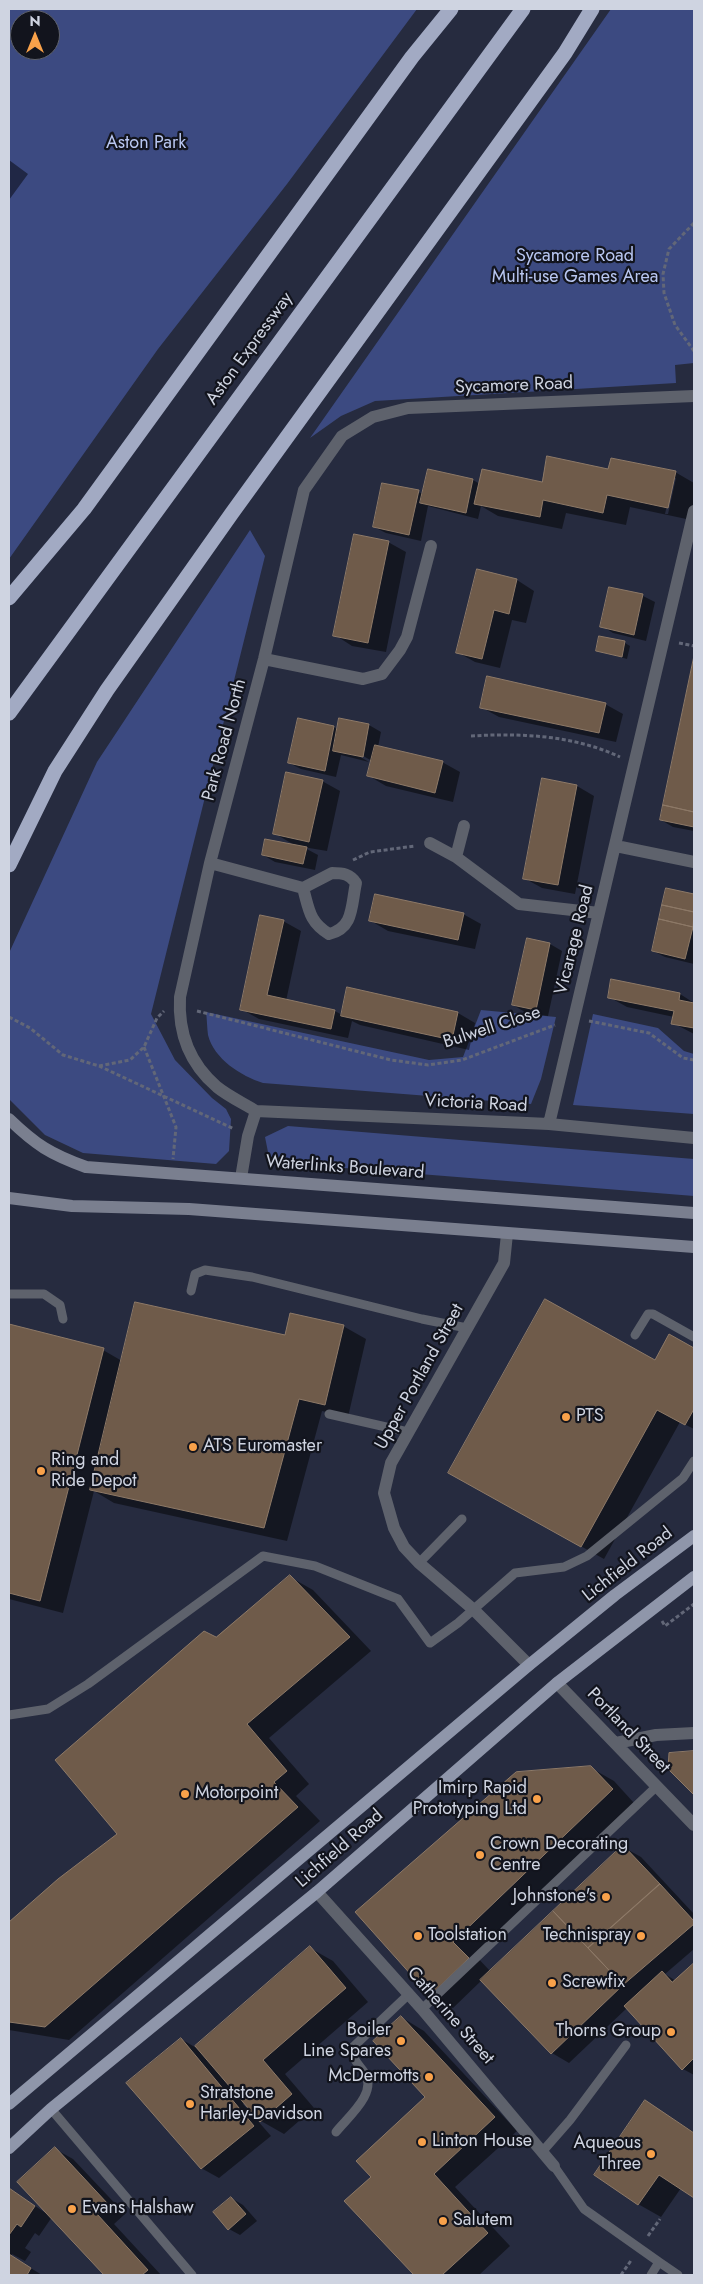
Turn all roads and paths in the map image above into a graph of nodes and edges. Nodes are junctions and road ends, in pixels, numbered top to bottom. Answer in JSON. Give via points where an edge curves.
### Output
{"nodes":[{"id":1,"x":451,"y":9,"type":"edge"},
{"id":2,"x":523,"y":9,"type":"edge"},
{"id":3,"x":592,"y":9,"type":"edge"},
{"id":4,"x":694,"y":222,"type":"edge"},
{"id":5,"x":694,"y":351,"type":"edge"},
{"id":6,"x":694,"y":396,"type":"edge"},
{"id":7,"x":342,"y":436,"type":"joint"},
{"id":8,"x":694,"y":512,"type":"edge"},
{"id":9,"x":430,"y":546,"type":"dead end"},
{"id":10,"x":9,"y":598,"type":"edge"},
{"id":11,"x":264,"y":659,"type":"junction"},
{"id":12,"x":9,"y":713,"type":"edge"},
{"id":13,"x":471,"y":736,"type":"dead end"},
{"id":14,"x":634,"y":764,"type":"junction"},
{"id":15,"x":464,"y":826,"type":"dead end"},
{"id":16,"x":430,"y":843,"type":"joint"},
{"id":17,"x":616,"y":846,"type":"junction"},
{"id":18,"x":456,"y":857,"type":"junction"},
{"id":19,"x":694,"y":862,"type":"edge"},
{"id":20,"x":210,"y":863,"type":"junction"},
{"id":21,"x":9,"y":865,"type":"edge"},
{"id":22,"x":343,"y":873,"type":"junction"},
{"id":23,"x":303,"y":888,"type":"junction"},
{"id":24,"x":599,"y":913,"type":"junction"},
{"id":25,"x":180,"y":997,"type":"junction"},
{"id":26,"x":9,"y":1017,"type":"edge"},
{"id":27,"x":574,"y":1018,"type":"junction"},
{"id":28,"x":144,"y":1046,"type":"junction"},
{"id":29,"x":694,"y":1060,"type":"edge"},
{"id":30,"x":195,"y":1062,"type":"joint"},
{"id":31,"x":98,"y":1066,"type":"junction"},
{"id":32,"x":164,"y":1098,"type":"junction"},
{"id":33,"x":256,"y":1111,"type":"junction"},
{"id":34,"x":9,"y":1119,"type":"edge"},
{"id":35,"x":549,"y":1124,"type":"junction"},
{"id":36,"x":248,"y":1136,"type":"junction"},
{"id":37,"x":694,"y":1138,"type":"edge"},
{"id":38,"x":172,"y":1173,"type":"junction"},
{"id":39,"x":241,"y":1178,"type":"junction"},
{"id":40,"x":9,"y":1198,"type":"edge"},
{"id":41,"x":694,"y":1213,"type":"edge"},
{"id":42,"x":507,"y":1234,"type":"junction"},
{"id":43,"x":694,"y":1247,"type":"edge"},
{"id":44,"x":191,"y":1291,"type":"dead end"},
{"id":45,"x":9,"y":1294,"type":"edge"},
{"id":46,"x":63,"y":1319,"type":"dead end"},
{"id":47,"x":467,"y":1328,"type":"junction"},
{"id":48,"x":634,"y":1335,"type":"dead end"},
{"id":49,"x":694,"y":1337,"type":"edge"},
{"id":50,"x":329,"y":1414,"type":"dead end"},
{"id":51,"x":408,"y":1432,"type":"junction"},
{"id":52,"x":694,"y":1461,"type":"edge"},
{"id":53,"x":462,"y":1519,"type":"dead end"},
{"id":54,"x":694,"y":1536,"type":"edge"},
{"id":55,"x":419,"y":1563,"type":"junction"},
{"id":56,"x":694,"y":1577,"type":"edge"},
{"id":57,"x":474,"y":1610,"type":"junction"},
{"id":58,"x":529,"y":1665,"type":"junction"},
{"id":59,"x":557,"y":1683,"type":"junction"},
{"id":60,"x":9,"y":1715,"type":"edge"},
{"id":61,"x":694,"y":1734,"type":"edge"},
{"id":62,"x":616,"y":1743,"type":"junction"},
{"id":63,"x":657,"y":1786,"type":"junction"},
{"id":64,"x":694,"y":1824,"type":"edge"},
{"id":65,"x":317,"y":1892,"type":"junction"},
{"id":66,"x":409,"y":1994,"type":"junction"},
{"id":67,"x":422,"y":2009,"type":"junction"},
{"id":68,"x":626,"y":2045,"type":"dead end"},
{"id":69,"x":9,"y":2104,"type":"edge"},
{"id":70,"x":51,"y":2109,"type":"junction"},
{"id":71,"x":336,"y":2132,"type":"dead end"},
{"id":72,"x":9,"y":2148,"type":"edge"},
{"id":73,"x":542,"y":2152,"type":"junction"},
{"id":74,"x":554,"y":2166,"type":"joint"},
{"id":75,"x":659,"y":2262,"type":"junction"},
{"id":76,"x":192,"y":2275,"type":"edge"},
{"id":77,"x":651,"y":2275,"type":"edge"},
{"id":78,"x":678,"y":2275,"type":"edge"}],
"edges":[{"from":1,"to":10,"type":"highway","via":[[412,57],[84,509]]},
{"from":2,"to":12,"type":"highway","name":"Aston Expressway"},
{"from":3,"to":21,"type":"highway","via":[[565,53],[108,690],[54,771]]},
{"from":4,"to":5,"type":"path","via":[[669,249],[663,274],[664,293],[675,325]]},
{"from":6,"to":7,"type":"street","name":"Sycamore Road","via":[[408,408],[372,417]]},
{"from":7,"to":11,"type":"street","name":"Park Road North","via":[[304,490]]},
{"from":8,"to":14,"type":"street","name":"Vicarage Road"},
{"from":9,"to":11,"type":"street","via":[[407,637],[382,674],[363,679]]},
{"from":11,"to":20,"type":"street","name":"Park Road North"},
{"from":13,"to":14,"type":"path","via":[[515,734],[553,738],[601,748]]},
{"from":14,"to":17,"type":"street","name":"Vicarage Road"},
{"from":15,"to":18,"type":"street"},
{"from":16,"to":18,"type":"street"},
{"from":16,"to":22,"type":"path","via":[[370,852],[354,859]]},
{"from":17,"to":19,"type":"street"},
{"from":17,"to":24,"type":"street","name":"Vicarage Road"},
{"from":18,"to":24,"type":"street","via":[[520,904]]},
{"from":20,"to":23,"type":"street"},
{"from":20,"to":25,"type":"street","name":"Park Road North"},
{"from":22,"to":23,"type":"street","via":[[332,873]]},
{"from":22,"to":23,"type":"street","via":[[356,883],[348,924],[339,932],[329,934],[317,927],[311,918]]},
{"from":24,"to":27,"type":"street","name":"Vicarage Road"},
{"from":25,"to":27,"type":"path","name":"Bulwell Close","via":[[200,1013],[391,1060],[428,1066],[462,1060]]},
{"from":25,"to":28,"type":"path","via":[[170,1002],[157,1018]]},
{"from":25,"to":30,"type":"street","name":"Park Road North","via":[[179,1019],[185,1043]]},
{"from":26,"to":31,"type":"path","via":[[30,1028],[63,1056]]},
{"from":27,"to":29,"type":"path","via":[[649,1033],[683,1058]]},
{"from":27,"to":35,"type":"street","name":"Vicarage Road"},
{"from":28,"to":31,"type":"path","via":[[130,1060]]},
{"from":28,"to":32,"type":"path"},
{"from":30,"to":33,"type":"street","name":"Victoria Road","via":[[217,1087]]},
{"from":31,"to":32,"type":"path"},
{"from":32,"to":36,"type":"path"},
{"from":32,"to":38,"type":"path","via":[[176,1127]]},
{"from":33,"to":35,"type":"street","name":"Victoria Road"},
{"from":33,"to":36,"type":"street"},
{"from":34,"to":38,"type":"main road","name":"Waterlinks Boulevard","via":[[32,1142],[55,1156],[86,1166]]},
{"from":35,"to":37,"type":"street","name":"Victoria Road"},
{"from":36,"to":39,"type":"street"},
{"from":38,"to":39,"type":"main road","name":"Waterlinks Boulevard"},
{"from":39,"to":41,"type":"main road","name":"Waterlinks Boulevard"},
{"from":40,"to":42,"type":"main road","via":[[72,1206],[188,1209]]},
{"from":42,"to":43,"type":"main road"},
{"from":42,"to":47,"type":"street","name":"Upper Portland Street","via":[[504,1263]]},
{"from":44,"to":47,"type":"lane","via":[[195,1274],[205,1270],[252,1277]]},
{"from":45,"to":46,"type":"lane","via":[[44,1294],[60,1306]]},
{"from":47,"to":51,"type":"street","name":"Upper Portland Street"},
{"from":48,"to":49,"type":"lane","via":[[648,1314],[654,1314]]},
{"from":50,"to":51,"type":"lane"},
{"from":51,"to":55,"type":"street","name":"Upper Portland Street","via":[[391,1463],[384,1493],[394,1528],[404,1547]]},
{"from":52,"to":57,"type":"lane","via":[[683,1478],[587,1556],[564,1567],[515,1573]]},
{"from":53,"to":55,"type":"lane"},
{"from":54,"to":58,"type":"main road","name":"Lichfield Road"},
{"from":55,"to":57,"type":"street","name":"Upper Portland Street"},
{"from":56,"to":59,"type":"main road","name":"Lichfield Road"},
{"from":57,"to":58,"type":"street","name":"Upper Portland Street"},
{"from":57,"to":60,"type":"lane","via":[[430,1643],[398,1600],[315,1566],[263,1556],[48,1710]]},
{"from":58,"to":69,"type":"main road","name":"Lichfield Road"},
{"from":59,"to":62,"type":"street","name":"Portland Street"},
{"from":59,"to":65,"type":"main road","name":"Lichfield Road"},
{"from":61,"to":62,"type":"street","via":[[656,1735]]},
{"from":62,"to":63,"type":"street","name":"Portland Street"},
{"from":63,"to":64,"type":"street","name":"Portland Street"},
{"from":63,"to":67,"type":"lane"},
{"from":65,"to":66,"type":"street","name":"Catherine Street"},
{"from":65,"to":70,"type":"main road","name":"Lichfield Road"},
{"from":66,"to":67,"type":"street","name":"Catherine Street"},
{"from":66,"to":71,"type":"lane","via":[[352,2048],[352,2055],[369,2078],[370,2085]]},
{"from":67,"to":73,"type":"street","name":"Catherine Street"},
{"from":68,"to":73,"type":"lane"},
{"from":70,"to":72,"type":"main road","name":"Lichfield Road"},
{"from":70,"to":76,"type":"lane"},
{"from":73,"to":74,"type":"street","name":"Catherine Street"},
{"from":74,"to":75,"type":"lane","via":[[584,2209]]},
{"from":75,"to":77,"type":"lane"},
{"from":75,"to":78,"type":"lane"}]}
